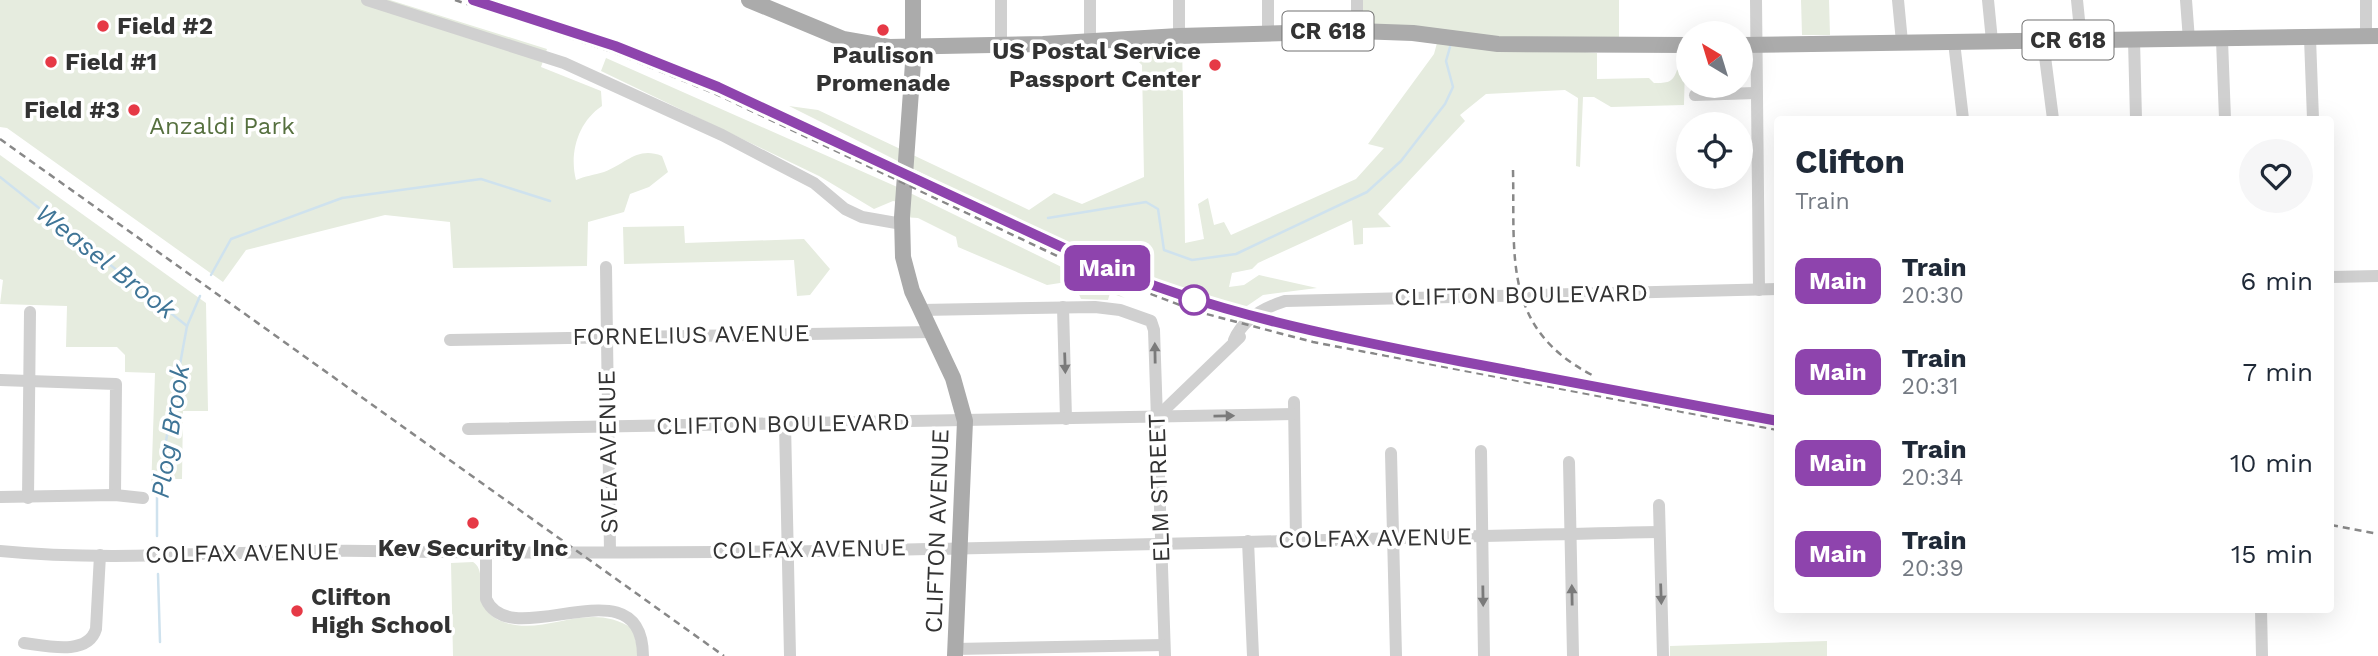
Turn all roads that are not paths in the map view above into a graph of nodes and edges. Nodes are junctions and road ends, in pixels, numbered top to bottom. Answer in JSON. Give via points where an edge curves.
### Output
{"nodes":[{"id":1,"x":368,"y":0,"type":"edge"},
{"id":2,"x":749,"y":0,"type":"edge"},
{"id":3,"x":913,"y":0,"type":"edge"},
{"id":4,"x":1001,"y":0,"type":"edge"},
{"id":5,"x":1090,"y":0,"type":"edge"},
{"id":6,"x":1179,"y":0,"type":"edge"},
{"id":7,"x":1268,"y":0,"type":"edge"},
{"id":8,"x":1357,"y":0,"type":"edge"},
{"id":9,"x":1756,"y":0,"type":"edge"},
{"id":10,"x":1898,"y":0,"type":"edge"},
{"id":11,"x":1988,"y":0,"type":"edge"},
{"id":12,"x":2077,"y":0,"type":"edge"},
{"id":13,"x":2186,"y":0,"type":"edge"},
{"id":14,"x":2365,"y":0,"type":"edge"},
{"id":15,"x":1753,"y":21,"type":"edge"},
{"id":16,"x":1357,"y":31,"type":"junction"},
{"id":17,"x":1268,"y":33,"type":"junction"},
{"id":18,"x":1179,"y":36,"type":"junction"},
{"id":19,"x":2372,"y":37,"type":"edge"},
{"id":20,"x":2310,"y":38,"type":"junction"},
{"id":21,"x":2081,"y":40,"type":"junction"},
{"id":22,"x":2134,"y":40,"type":"junction"},
{"id":23,"x":2189,"y":40,"type":"junction"},
{"id":24,"x":2222,"y":40,"type":"junction"},
{"id":25,"x":1090,"y":41,"type":"junction"},
{"id":26,"x":1954,"y":41,"type":"junction"},
{"id":27,"x":1992,"y":41,"type":"junction"},
{"id":28,"x":2043,"y":41,"type":"junction"},
{"id":29,"x":1902,"y":42,"type":"junction"},
{"id":30,"x":1001,"y":45,"type":"junction"},
{"id":31,"x":1754,"y":45,"type":"edge"},
{"id":32,"x":1676,"y":46,"type":"edge"},
{"id":33,"x":913,"y":47,"type":"junction"},
{"id":34,"x":1754,"y":85,"type":"edge"},
{"id":35,"x":1755,"y":93,"type":"joint"},
{"id":36,"x":1963,"y":116,"type":"edge"},
{"id":37,"x":2053,"y":116,"type":"edge"},
{"id":38,"x":2136,"y":116,"type":"edge"},
{"id":39,"x":2225,"y":116,"type":"edge"},
{"id":40,"x":2314,"y":116,"type":"edge"},
{"id":41,"x":902,"y":225,"type":"junction"},
{"id":42,"x":606,"y":267,"type":"dead end"},
{"id":43,"x":2378,"y":276,"type":"edge"},
{"id":44,"x":2334,"y":277,"type":"edge"},
{"id":45,"x":1774,"y":289,"type":"edge"},
{"id":46,"x":1759,"y":290,"type":"junction"},
{"id":47,"x":1063,"y":307,"type":"junction"},
{"id":48,"x":921,"y":310,"type":"junction"},
{"id":49,"x":30,"y":312,"type":"dead end"},
{"id":50,"x":932,"y":332,"type":"junction"},
{"id":51,"x":605,"y":336,"type":"junction"},
{"id":52,"x":450,"y":340,"type":"dead end"},
{"id":53,"x":0,"y":380,"type":"edge"},
{"id":54,"x":30,"y":381,"type":"junction"},
{"id":55,"x":1156,"y":418,"type":"junction"},
{"id":56,"x":1066,"y":419,"type":"junction"},
{"id":57,"x":965,"y":421,"type":"junction"},
{"id":58,"x":785,"y":424,"type":"junction"},
{"id":59,"x":606,"y":427,"type":"junction"},
{"id":60,"x":468,"y":429,"type":"dead end"},
{"id":61,"x":1481,"y":451,"type":"dead end"},
{"id":62,"x":1391,"y":453,"type":"dead end"},
{"id":63,"x":1569,"y":462,"type":"dead end"},
{"id":64,"x":115,"y":495,"type":"junction"},
{"id":65,"x":0,"y":497,"type":"edge"},
{"id":66,"x":28,"y":498,"type":"junction"},
{"id":67,"x":143,"y":498,"type":"dead end"},
{"id":68,"x":1659,"y":505,"type":"dead end"},
{"id":69,"x":1659,"y":532,"type":"junction"},
{"id":70,"x":1571,"y":534,"type":"junction"},
{"id":71,"x":1482,"y":536,"type":"junction"},
{"id":72,"x":1392,"y":538,"type":"junction"},
{"id":73,"x":1296,"y":540,"type":"junction"},
{"id":74,"x":1248,"y":541,"type":"junction"},
{"id":75,"x":1161,"y":542,"type":"junction"},
{"id":76,"x":959,"y":547,"type":"junction"},
{"id":77,"x":789,"y":550,"type":"junction"},
{"id":78,"x":0,"y":551,"type":"edge"},
{"id":79,"x":610,"y":552,"type":"junction"},
{"id":80,"x":486,"y":553,"type":"junction"},
{"id":81,"x":100,"y":555,"type":"junction"},
{"id":82,"x":2261,"y":613,"type":"edge"},
{"id":83,"x":24,"y":643,"type":"dead end"},
{"id":84,"x":1164,"y":651,"type":"edge"},
{"id":85,"x":955,"y":652,"type":"edge"},
{"id":86,"x":643,"y":656,"type":"edge"},
{"id":87,"x":790,"y":656,"type":"edge"},
{"id":88,"x":1252,"y":656,"type":"edge"},
{"id":89,"x":1396,"y":656,"type":"edge"},
{"id":90,"x":1484,"y":656,"type":"edge"},
{"id":91,"x":1573,"y":656,"type":"edge"},
{"id":92,"x":1663,"y":656,"type":"edge"},
{"id":93,"x":2262,"y":656,"type":"edge"}],
"edges":[{"from":1,"to":41,"type":"street","via":[[564,63],[722,135],[814,183],[845,209]]},
{"from":2,"to":33,"type":"main road","number":"CR 618","via":[[843,39]]},
{"from":3,"to":33,"type":"main road","name":"CLIFTON AVENUE"},
{"from":4,"to":30,"type":"street"},
{"from":5,"to":25,"type":"street"},
{"from":6,"to":18,"type":"street"},
{"from":7,"to":17,"type":"street"},
{"from":8,"to":16,"type":"street"},
{"from":9,"to":15,"type":"street"},
{"from":10,"to":29,"type":"street"},
{"from":11,"to":27,"type":"street"},
{"from":12,"to":21,"type":"street"},
{"from":13,"to":23,"type":"street"},
{"from":14,"to":19,"type":"street"},
{"from":16,"to":17,"type":"main road","number":"CR 618"},
{"from":16,"to":32,"type":"main road","number":"CR 618","via":[[1498,44]]},
{"from":17,"to":18,"type":"main road","number":"CR 618"},
{"from":18,"to":25,"type":"main road","number":"CR 618"},
{"from":19,"to":20,"type":"main road","number":"CR 618"},
{"from":20,"to":24,"type":"main road","number":"CR 618"},
{"from":20,"to":40,"type":"street"},
{"from":21,"to":22,"type":"main road","number":"CR 618"},
{"from":21,"to":28,"type":"main road","number":"CR 618"},
{"from":22,"to":23,"type":"main road","number":"CR 618"},
{"from":22,"to":38,"type":"street"},
{"from":23,"to":24,"type":"main road","number":"CR 618"},
{"from":24,"to":39,"type":"street"},
{"from":25,"to":30,"type":"main road","number":"CR 618"},
{"from":26,"to":27,"type":"main road","number":"CR 618"},
{"from":26,"to":29,"type":"main road","number":"CR 618"},
{"from":26,"to":36,"type":"street"},
{"from":27,"to":28,"type":"main road","number":"CR 618"},
{"from":28,"to":37,"type":"street"},
{"from":29,"to":31,"type":"main road","number":"CR 618"},
{"from":30,"to":33,"type":"main road","number":"CR 618"},
{"from":33,"to":41,"type":"main road","name":"CLIFTON AVENUE"},
{"from":34,"to":35,"type":"street"},
{"from":35,"to":46,"type":"street"},
{"from":41,"to":48,"type":"main road","name":"CLIFTON AVENUE","via":[[906,272]]},
{"from":42,"to":51,"type":"street","name":"SVEA AVENUE"},
{"from":43,"to":44,"type":"street"},
{"from":45,"to":46,"type":"street","name":"CLIFTON BOULEVARD"},
{"from":46,"to":55,"type":"street","name":"CLIFTON BOULEVARD","via":[[1285,301],[1255,314]]},
{"from":47,"to":48,"type":"street"},
{"from":55,"to":47,"type":"street","name":"ELM STREET","one_way":true,"via":[[1151,321],[1108,308]]},
{"from":47,"to":56,"type":"street","one_way":true},
{"from":48,"to":50,"type":"main road","name":"CLIFTON AVENUE"},
{"from":49,"to":54,"type":"street"},
{"from":50,"to":51,"type":"street","name":"FORNELIUS AVENUE"},
{"from":50,"to":57,"type":"main road","name":"CLIFTON AVENUE","via":[[953,378]]},
{"from":51,"to":52,"type":"street","name":"FORNELIUS AVENUE"},
{"from":51,"to":59,"type":"street","name":"SVEA AVENUE"},
{"from":53,"to":54,"type":"street"},
{"from":54,"to":64,"type":"street","via":[[116,384]]},
{"from":54,"to":66,"type":"street"},
{"from":55,"to":56,"type":"street","name":"CLIFTON BOULEVARD"},
{"from":55,"to":73,"type":"street","one_way":true,"via":[[1294,408]]},
{"from":55,"to":75,"type":"street","name":"ELM STREET"},
{"from":56,"to":57,"type":"street","name":"CLIFTON BOULEVARD"},
{"from":57,"to":58,"type":"street","name":"CLIFTON BOULEVARD"},
{"from":57,"to":76,"type":"main road","name":"CLIFTON AVENUE"},
{"from":58,"to":59,"type":"street","name":"CLIFTON BOULEVARD"},
{"from":58,"to":77,"type":"street"},
{"from":59,"to":60,"type":"street","name":"CLIFTON BOULEVARD"},
{"from":59,"to":79,"type":"street","name":"SVEA AVENUE"},
{"from":61,"to":71,"type":"street"},
{"from":62,"to":72,"type":"street"},
{"from":63,"to":70,"type":"street"},
{"from":64,"to":66,"type":"street"},
{"from":64,"to":67,"type":"street"},
{"from":65,"to":66,"type":"street"},
{"from":68,"to":69,"type":"street"},
{"from":69,"to":70,"type":"street","name":"COLFAX AVENUE"},
{"from":69,"to":92,"type":"street","one_way":true},
{"from":70,"to":71,"type":"street","name":"COLFAX AVENUE"},
{"from":91,"to":70,"type":"street","one_way":true},
{"from":71,"to":72,"type":"street","name":"COLFAX AVENUE"},
{"from":71,"to":90,"type":"street","one_way":true},
{"from":72,"to":73,"type":"street","name":"COLFAX AVENUE"},
{"from":72,"to":89,"type":"street"},
{"from":73,"to":74,"type":"street","name":"COLFAX AVENUE"},
{"from":74,"to":75,"type":"street","name":"COLFAX AVENUE"},
{"from":74,"to":88,"type":"street"},
{"from":75,"to":76,"type":"street","name":"COLFAX AVENUE"},
{"from":75,"to":84,"type":"street","name":"ELM STREET"},
{"from":76,"to":77,"type":"street","name":"COLFAX AVENUE"},
{"from":76,"to":85,"type":"main road","name":"CLIFTON AVENUE"},
{"from":77,"to":79,"type":"street","name":"COLFAX AVENUE"},
{"from":77,"to":87,"type":"street"},
{"from":78,"to":81,"type":"street","name":"COLFAX AVENUE"},
{"from":79,"to":80,"type":"street","name":"COLFAX AVENUE"},
{"from":80,"to":81,"type":"street","name":"COLFAX AVENUE"},
{"from":80,"to":86,"type":"street","via":[[486,599],[502,616],[522,620],[579,612],[618,614],[639,630]]},
{"from":81,"to":83,"type":"street","via":[[92,640],[74,648]]},
{"from":82,"to":93,"type":"street"},
{"from":84,"to":85,"type":"street"}]}
